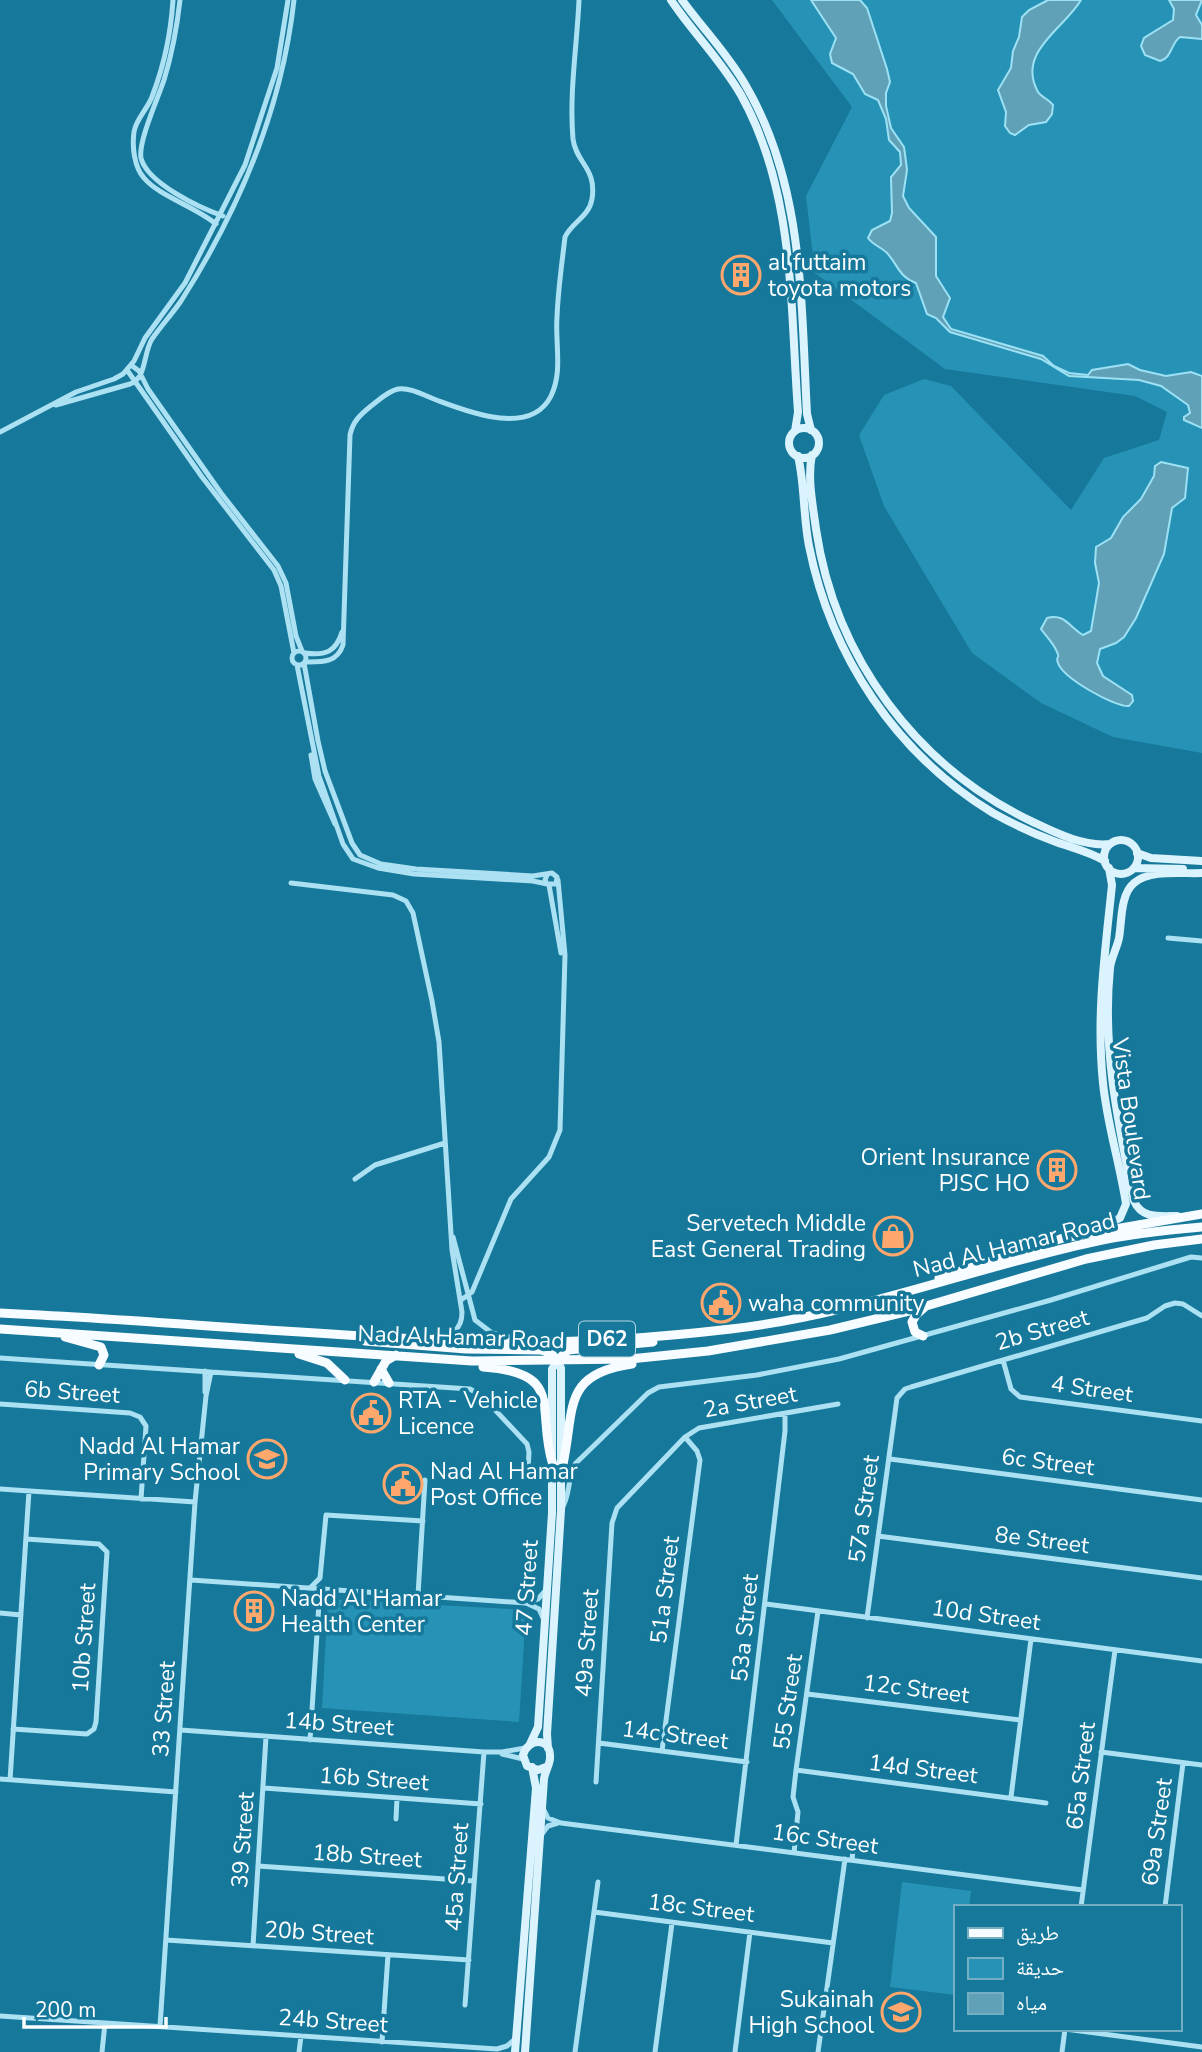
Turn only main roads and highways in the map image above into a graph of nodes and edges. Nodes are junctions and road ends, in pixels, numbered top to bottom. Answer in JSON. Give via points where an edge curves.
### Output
{"nodes":[{"id":1,"x":1202,"y":1214,"type":"edge"},
{"id":2,"x":1202,"y":1227,"type":"edge"},
{"id":3,"x":1202,"y":1239,"type":"edge"},
{"id":4,"x":925,"y":1288,"type":"junction"},
{"id":5,"x":928,"y":1305,"type":"junction"},
{"id":6,"x":0,"y":1313,"type":"edge"},
{"id":7,"x":0,"y":1329,"type":"edge"},
{"id":8,"x":267,"y":1329,"type":"junction"},
{"id":9,"x":728,"y":1329,"type":"junction"},
{"id":10,"x":50,"y":1332,"type":"junction"},
{"id":11,"x":923,"y":1336,"type":"road end"},
{"id":12,"x":284,"y":1349,"type":"junction"},
{"id":13,"x":397,"y":1354,"type":"junction"},
{"id":14,"x":671,"y":1355,"type":"junction"},
{"id":15,"x":434,"y":1359,"type":"junction"},
{"id":16,"x":558,"y":1361,"type":"junction"},
{"id":17,"x":99,"y":1365,"type":"road end"},
{"id":18,"x":381,"y":1369,"type":"junction"},
{"id":19,"x":345,"y":1380,"type":"road end"},
{"id":20,"x":373,"y":1382,"type":"road end"},
{"id":21,"x":389,"y":1383,"type":"road end"}],
"edges":[{"from":1,"to":4,"type":"main road","via":[[1092,1231],[943,1277]]},
{"from":2,"to":4,"type":"main road","name":"Nad Al Hamar Road","number":"D62","via":[[1093,1242]]},
{"from":3,"to":5,"type":"main road","name":"Nad Al Hamar Road","number":"D62","via":[[1086,1259]]},
{"from":4,"to":9,"type":"main road","name":"Nad Al Hamar Road","number":"D62"},
{"from":5,"to":11,"type":"main road","via":[[912,1322],[915,1332]]},
{"from":5,"to":14,"type":"main road","name":"Nad Al Hamar Road","number":"D62","via":[[810,1335]]},
{"from":6,"to":8,"type":"main road","name":"Nad Al Hamar Road","number":"D62"},
{"from":7,"to":10,"type":"main road","name":"Nad Al Hamar Road","number":"D62"},
{"from":8,"to":9,"type":"main road","name":"Nad Al Hamar Road","number":"D62","via":[[527,1341],[638,1338]]},
{"from":8,"to":16,"type":"main road","via":[[466,1349],[541,1350]]},
{"from":9,"to":16,"type":"main road","via":[[710,1335],[568,1350]]},
{"from":10,"to":12,"type":"main road","name":"Nad Al Hamar Road","number":"D62"},
{"from":10,"to":17,"type":"main road","via":[[99,1346],[104,1354]]},
{"from":12,"to":13,"type":"main road","name":"Nad Al Hamar Road","number":"D62"},
{"from":12,"to":19,"type":"main road","via":[[327,1363]]},
{"from":13,"to":15,"type":"main road","name":"Nad Al Hamar Road","number":"D62"},
{"from":13,"to":18,"type":"main road"},
{"from":14,"to":15,"type":"main road","via":[[608,1368],[583,1382],[558,1464],[546,1404],[534,1381],[507,1368],[443,1364]]},
{"from":14,"to":16,"type":"main road","name":"Nad Al Hamar Road","number":"D62"},
{"from":15,"to":16,"type":"main road","name":"Nad Al Hamar Road","number":"D62"},
{"from":18,"to":20,"type":"main road"},
{"from":18,"to":21,"type":"main road"}]}
